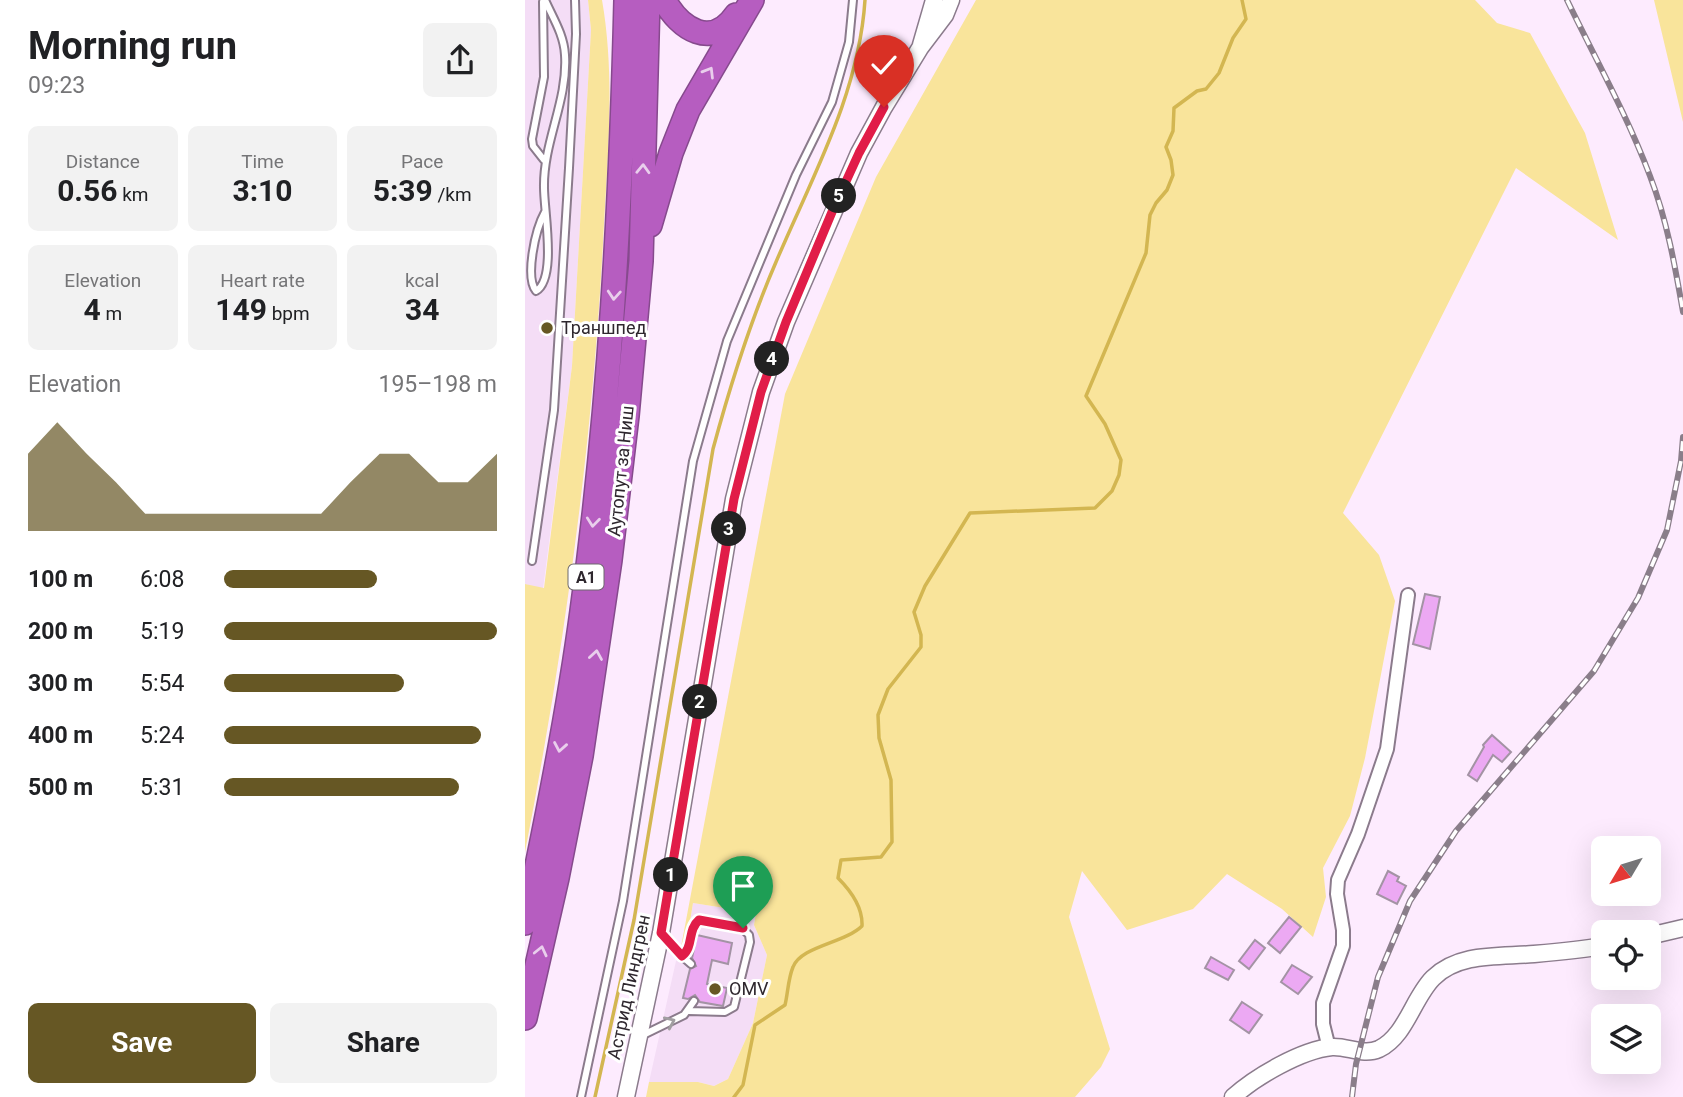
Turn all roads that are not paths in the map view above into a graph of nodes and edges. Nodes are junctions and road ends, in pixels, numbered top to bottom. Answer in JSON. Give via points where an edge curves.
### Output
{"nodes":[{"id":1,"x":544,"y":0,"type":"edge"},
{"id":2,"x":575,"y":0,"type":"edge"},
{"id":3,"x":611,"y":0,"type":"edge"},
{"id":4,"x":626,"y":0,"type":"edge"},
{"id":5,"x":648,"y":0,"type":"edge"},
{"id":6,"x":664,"y":0,"type":"edge"},
{"id":7,"x":744,"y":0,"type":"edge"},
{"id":8,"x":752,"y":0,"type":"edge"},
{"id":9,"x":853,"y":0,"type":"edge"},
{"id":10,"x":934,"y":0,"type":"edge"},
{"id":11,"x":951,"y":0,"type":"edge"},
{"id":12,"x":625,"y":39,"type":"junction"},
{"id":13,"x":920,"y":48,"type":"junction"},
{"id":14,"x":544,"y":160,"type":"junction"},
{"id":15,"x":545,"y":212,"type":"junction"},
{"id":16,"x":641,"y":261,"type":"junction"},
{"id":17,"x":532,"y":561,"type":"dead end"},
{"id":18,"x":1408,"y":595,"type":"dead end"},
{"id":19,"x":525,"y":923,"type":"edge"},
{"id":20,"x":1683,"y":928,"type":"edge"},
{"id":21,"x":661,"y":933,"type":"junction"},
{"id":22,"x":1661,"y":933,"type":"edge"},
{"id":23,"x":1591,"y":948,"type":"edge"},
{"id":24,"x":682,"y":956,"type":"junction"},
{"id":25,"x":691,"y":964,"type":"dead end"},
{"id":26,"x":694,"y":1001,"type":"dead end"},
{"id":27,"x":689,"y":1011,"type":"junction"},
{"id":28,"x":525,"y":1018,"type":"edge"},
{"id":29,"x":639,"y":1036,"type":"junction"},
{"id":30,"x":1331,"y":1047,"type":"junction"},
{"id":31,"x":581,"y":1097,"type":"edge"},
{"id":32,"x":626,"y":1097,"type":"edge"},
{"id":33,"x":1233,"y":1097,"type":"edge"}],
"edges":[{"from":1,"to":14,"type":"lane","via":[[544,77],[532,139]]},
{"from":1,"to":14,"type":"lane","via":[[564,42],[565,77]]},
{"from":2,"to":17,"type":"lane","via":[[554,410]]},
{"from":3,"to":12,"type":"highway"},
{"from":4,"to":12,"type":"highway","name":"Аутопут за Ниш","number":"A1"},
{"from":16,"to":5,"type":"highway","name":"Аутопут за Ниш","number":"A1","one_way":true},
{"from":6,"to":7,"type":"highway","via":[[683,25],[713,33],[735,18]]},
{"from":16,"to":8,"type":"highway","one_way":true,"via":[[688,110]]},
{"from":9,"to":31,"type":"lane","via":[[849,42],[832,102],[796,175],[727,341],[693,461],[623,901]]},
{"from":10,"to":13,"type":"street","name":"Астрид Линдгрен"},
{"from":11,"to":13,"type":"street","name":"Астрид Линдгрен"},
{"from":12,"to":19,"type":"highway","name":"Аутопут за Ниш","number":"A1","one_way":true,"via":[[619,227],[593,525],[571,679]]},
{"from":13,"to":21,"type":"street","name":"Астрид Линдгрен","via":[[859,153],[761,392],[734,499]]},
{"from":14,"to":15,"type":"lane"},
{"from":15,"to":15,"type":"lane","via":[[548,262],[545,280],[536,292],[526,279],[527,255]]},
{"from":28,"to":16,"type":"highway","name":"Аутопут за Ниш","number":"A1","one_way":true,"via":[[585,730],[617,508]]},
{"from":18,"to":30,"type":"street","via":[[1387,749],[1338,880],[1343,946],[1322,1015]]},
{"from":20,"to":22,"type":"street"},
{"from":21,"to":24,"type":"lane"},
{"from":21,"to":29,"type":"street","name":"Астрид Линдгрен"},
{"from":23,"to":30,"type":"street","via":[[1484,957],[1451,965],[1432,979],[1383,1046],[1370,1051]]},
{"from":24,"to":25,"type":"lane"},
{"from":24,"to":27,"type":"lane","via":[[699,920],[740,926],[750,935],[734,1007],[726,1012]]},
{"from":26,"to":27,"type":"lane"},
{"from":29,"to":27,"type":"lane","one_way":true},
{"from":29,"to":32,"type":"street","name":"Астрид Линдгрен"},
{"from":30,"to":33,"type":"street","via":[[1263,1074]]}]}
